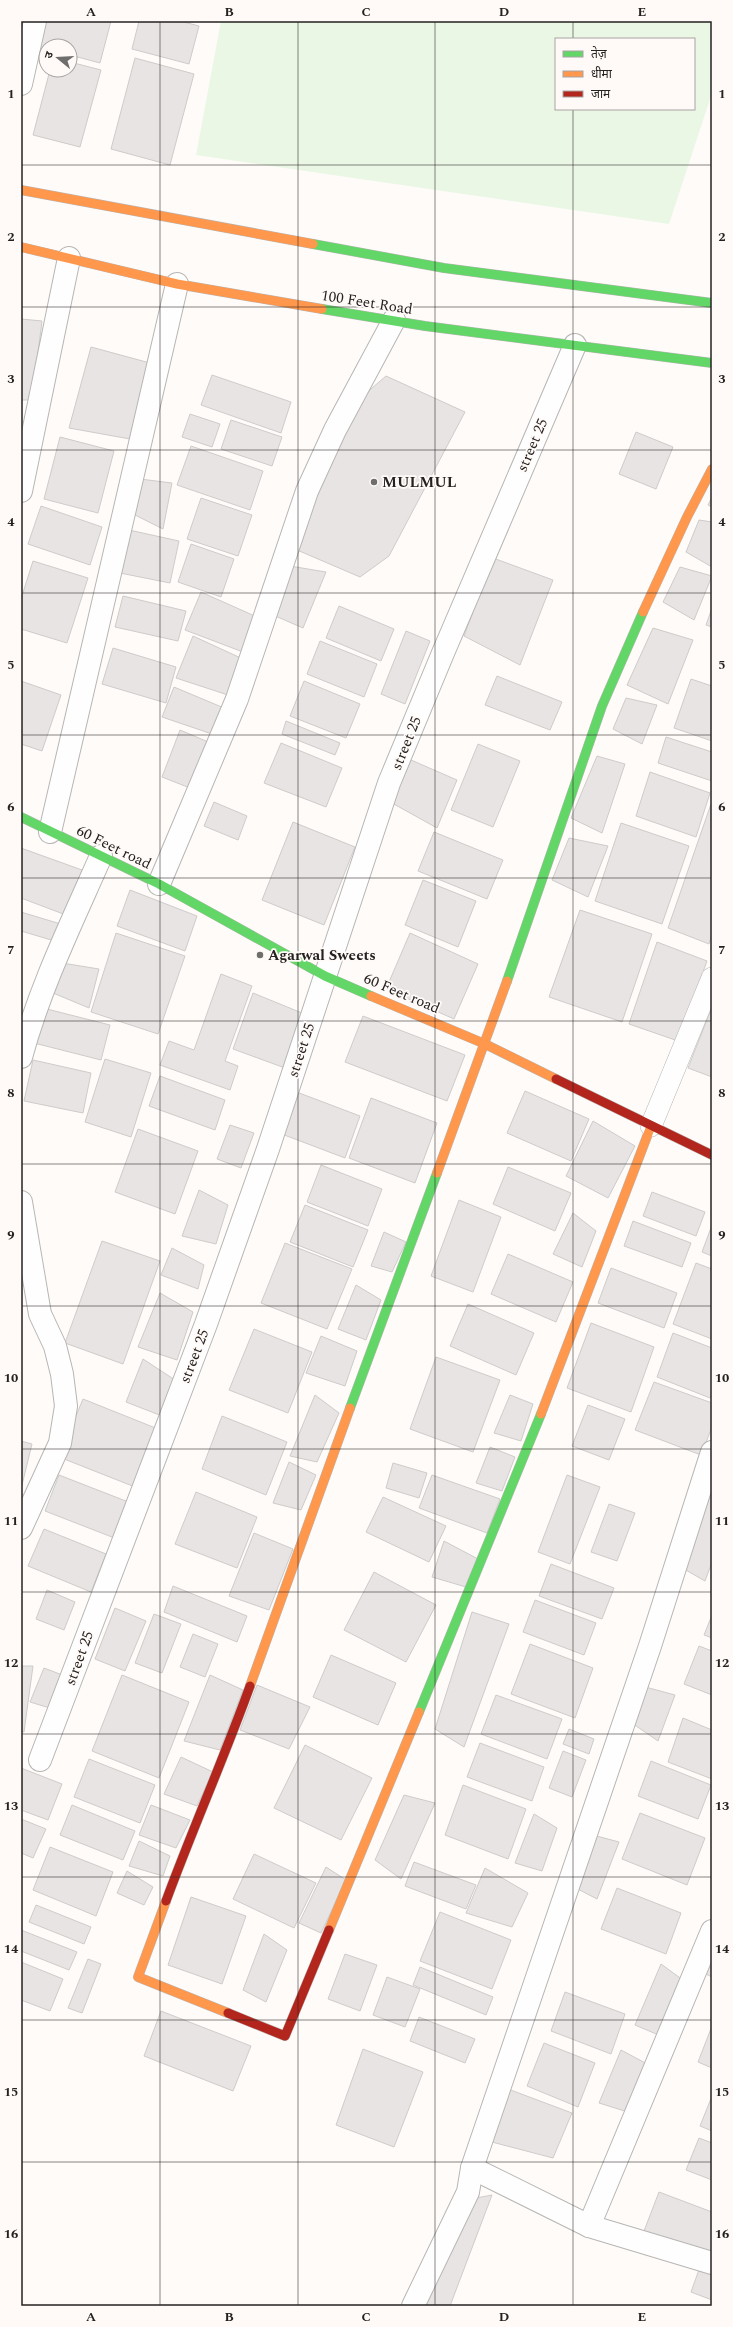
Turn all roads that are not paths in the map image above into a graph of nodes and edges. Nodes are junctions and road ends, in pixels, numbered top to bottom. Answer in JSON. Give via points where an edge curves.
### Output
{"nodes":[{"id":1,"x":35,"y":21,"type":"edge"},
{"id":2,"x":21,"y":84,"type":"edge"},
{"id":3,"x":21,"y":190,"type":"edge"},
{"id":4,"x":21,"y":247,"type":"edge"},
{"id":5,"x":69,"y":258,"type":"junction"},
{"id":6,"x":177,"y":284,"type":"junction"},
{"id":7,"x":712,"y":303,"type":"edge"},
{"id":8,"x":394,"y":320,"type":"junction"},
{"id":9,"x":575,"y":345,"type":"junction"},
{"id":10,"x":712,"y":363,"type":"edge"},
{"id":11,"x":712,"y":469,"type":"edge"},
{"id":12,"x":21,"y":491,"type":"edge"},
{"id":13,"x":21,"y":817,"type":"edge"},
{"id":14,"x":50,"y":832,"type":"junction"},
{"id":15,"x":101,"y":856,"type":"junction"},
{"id":16,"x":159,"y":884,"type":"junction"},
{"id":17,"x":325,"y":976,"type":"junction"},
{"id":18,"x":712,"y":978,"type":"edge"},
{"id":19,"x":485,"y":1044,"type":"junction"},
{"id":20,"x":21,"y":1057,"type":"edge"},
{"id":21,"x":652,"y":1126,"type":"junction"},
{"id":22,"x":712,"y":1155,"type":"edge"},
{"id":23,"x":21,"y":1202,"type":"edge"},
{"id":24,"x":712,"y":1452,"type":"edge"},
{"id":25,"x":21,"y":1528,"type":"edge"},
{"id":26,"x":40,"y":1760,"type":"dead end"},
{"id":27,"x":712,"y":1931,"type":"edge"},
{"id":28,"x":472,"y":2168,"type":"junction"},
{"id":29,"x":589,"y":2226,"type":"junction"},
{"id":30,"x":712,"y":2263,"type":"edge"},
{"id":31,"x":413,"y":2306,"type":"edge"}],
"edges":[{"from":1,"to":2,"type":"street"},
{"from":3,"to":7,"type":"street","via":[[444,268]]},
{"from":4,"to":5,"type":"street","name":"100 Feet Road"},
{"from":5,"to":6,"type":"street","name":"100 Feet Road"},
{"from":5,"to":12,"type":"street"},
{"from":6,"to":8,"type":"street","name":"100 Feet Road"},
{"from":6,"to":14,"type":"street"},
{"from":8,"to":9,"type":"street","name":"100 Feet Road"},
{"from":8,"to":16,"type":"street","via":[[335,430],[307,491],[237,699]]},
{"from":9,"to":10,"type":"street","name":"100 Feet Road","via":[[640,356]]},
{"from":9,"to":17,"type":"street","name":"street 25","via":[[443,653],[390,784]]},
{"from":11,"to":19,"type":"street","via":[[648,601],[602,706]]},
{"from":13,"to":14,"type":"street","name":"60 Feet road"},
{"from":14,"to":15,"type":"street","name":"60 Feet road"},
{"from":15,"to":16,"type":"street","name":"60 Feet road"},
{"from":15,"to":20,"type":"street","via":[[49,974]]},
{"from":16,"to":17,"type":"street","name":"60 Feet road"},
{"from":17,"to":19,"type":"street","name":"60 Feet road"},
{"from":17,"to":26,"type":"street","name":"street 25","via":[[268,1149],[206,1324]]},
{"from":18,"to":21,"type":"lane"},
{"from":19,"to":21,"type":"street","name":"60 Feet road"},
{"from":19,"to":21,"type":"street","via":[[362,1373],[224,1758],[188,1842],[138,1977],[285,2036],[526,1452],[586,1290]]},
{"from":21,"to":22,"type":"street","name":"60 Feet road"},
{"from":23,"to":25,"type":"street","via":[[40,1314],[55,1346],[66,1406],[60,1443]]},
{"from":24,"to":28,"type":"street","via":[[650,1646]]},
{"from":27,"to":29,"type":"street"},
{"from":28,"to":29,"type":"street"},
{"from":28,"to":31,"type":"street","via":[[468,2192]]},
{"from":29,"to":30,"type":"street"}]}
